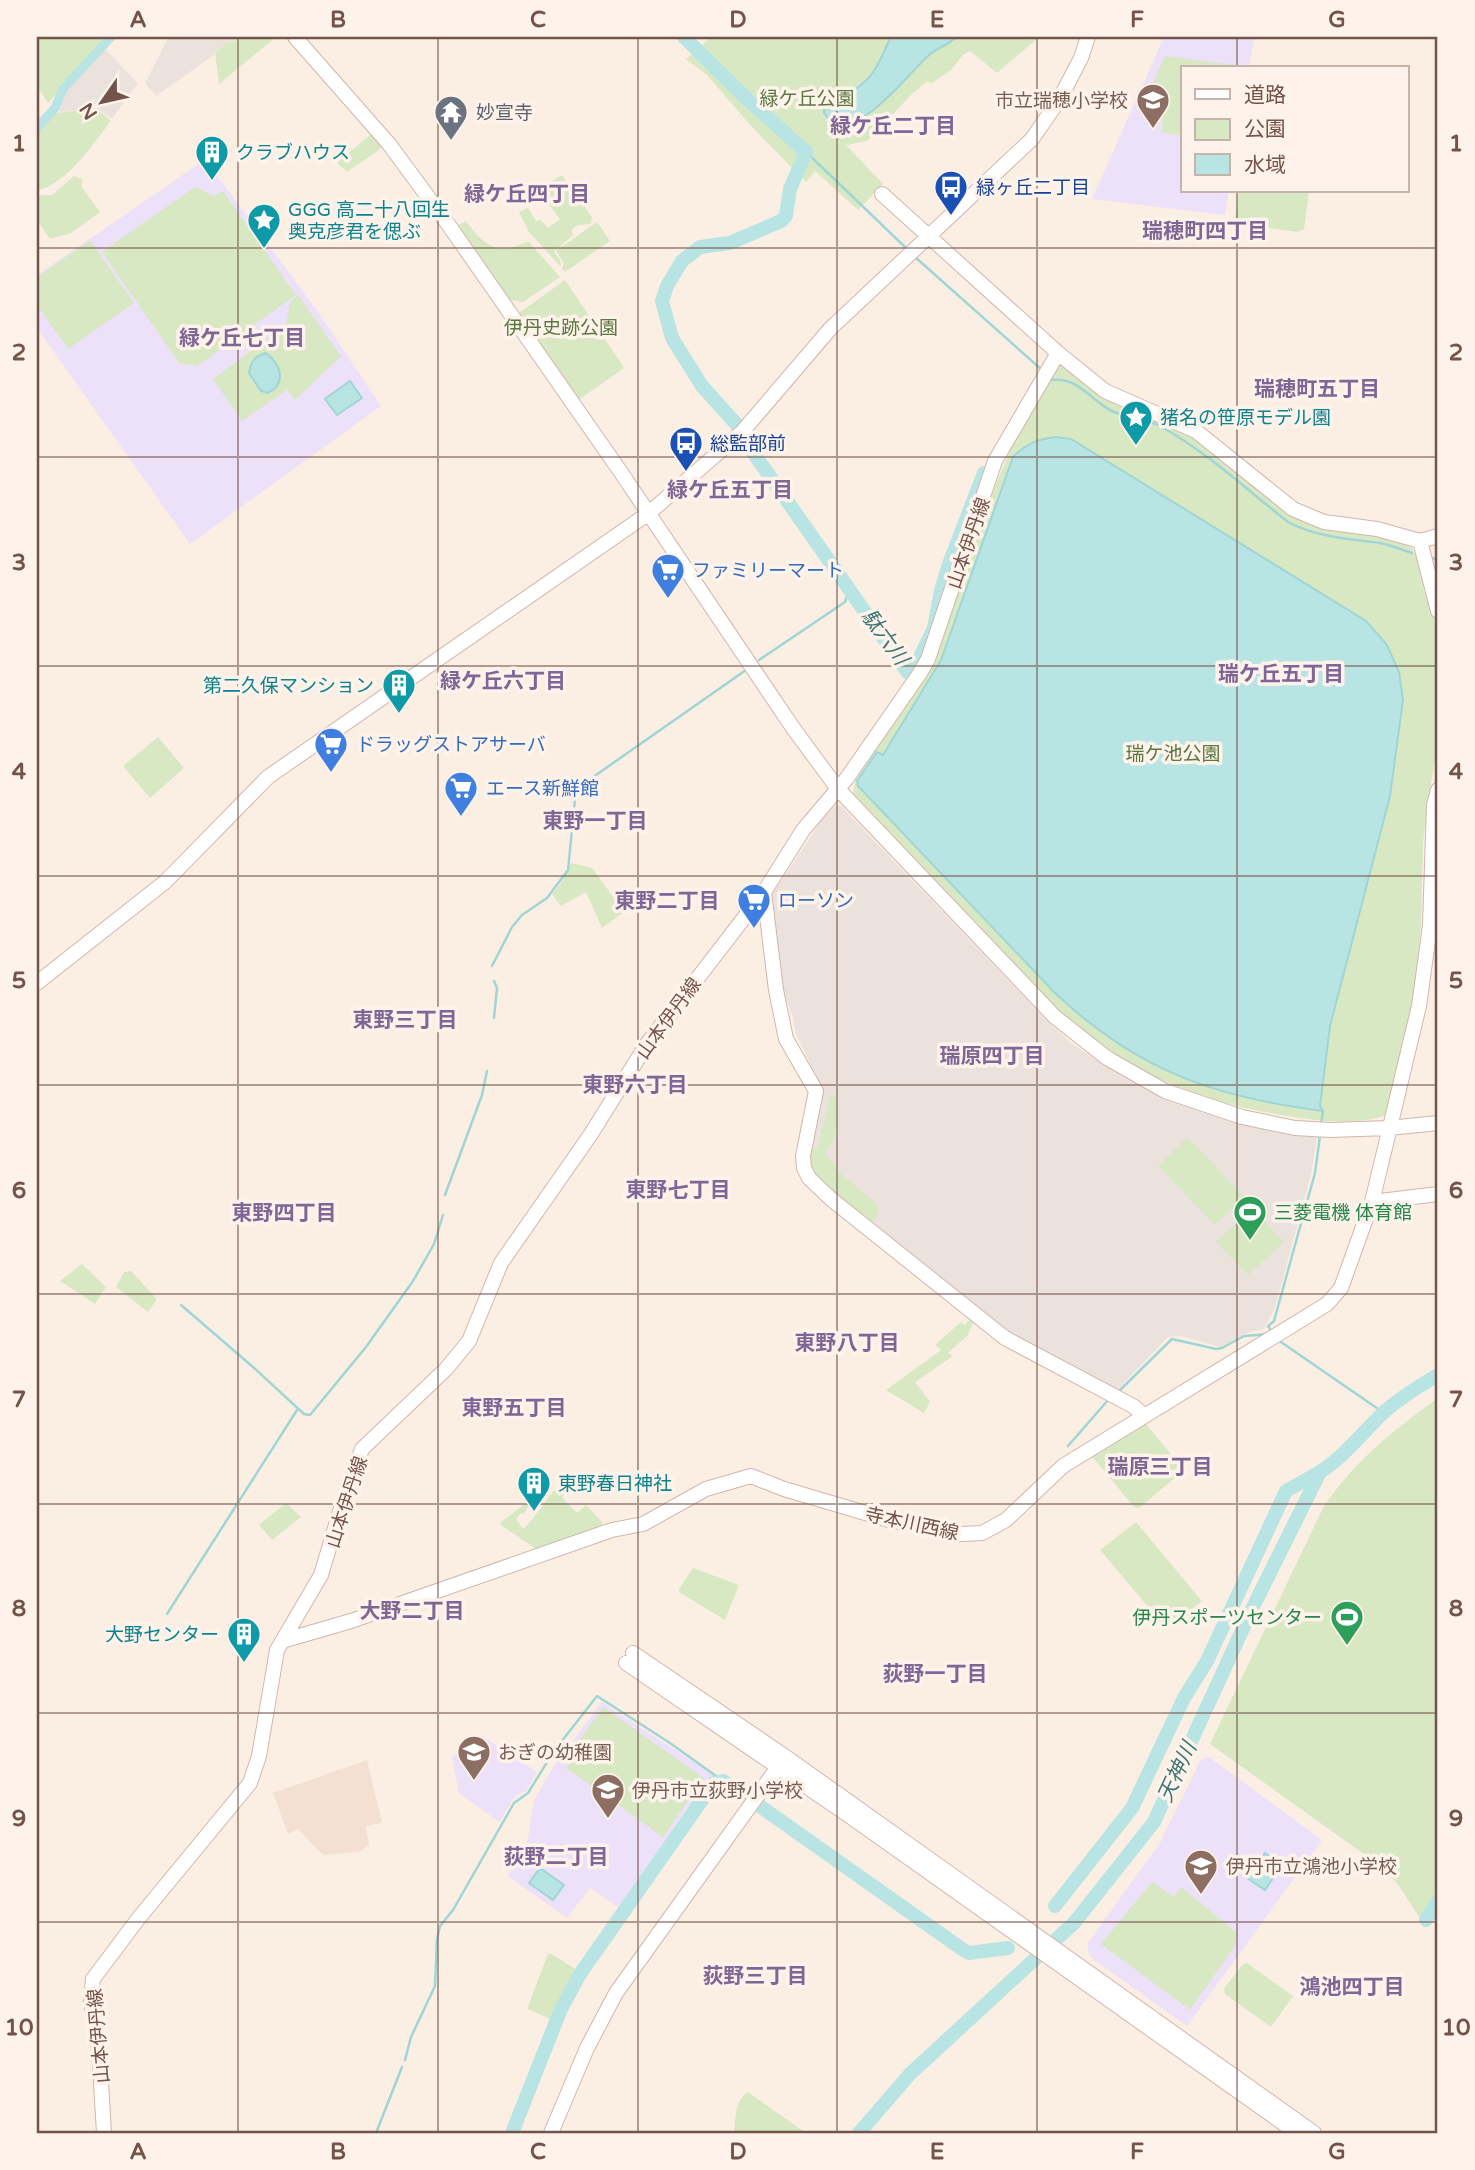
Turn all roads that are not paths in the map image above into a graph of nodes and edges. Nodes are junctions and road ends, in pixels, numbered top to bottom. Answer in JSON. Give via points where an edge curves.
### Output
{"nodes":[{"id":1,"x":295,"y":37,"type":"edge"},
{"id":2,"x":1088,"y":37,"type":"edge"},
{"id":3,"x":882,"y":194,"type":"dead end"},
{"id":4,"x":929,"y":236,"type":"junction"},
{"id":5,"x":1058,"y":353,"type":"junction"},
{"id":6,"x":649,"y":513,"type":"junction"},
{"id":7,"x":1438,"y":536,"type":"edge"},
{"id":8,"x":1420,"y":541,"type":"junction"},
{"id":9,"x":1438,"y":611,"type":"edge"},
{"id":10,"x":838,"y":789,"type":"junction"},
{"id":11,"x":1438,"y":790,"type":"edge"},
{"id":12,"x":764,"y":892,"type":"junction"},
{"id":13,"x":37,"y":983,"type":"edge"},
{"id":14,"x":1438,"y":1123,"type":"edge"},
{"id":15,"x":1389,"y":1128,"type":"junction"},
{"id":16,"x":1438,"y":1194,"type":"edge"},
{"id":17,"x":1372,"y":1202,"type":"junction"},
{"id":18,"x":1145,"y":1416,"type":"junction"},
{"id":19,"x":282,"y":1641,"type":"junction"},
{"id":20,"x":629,"y":1658,"type":"dead end"},
{"id":21,"x":782,"y":1762,"type":"junction"},
{"id":22,"x":1208,"y":2064,"type":"junction"},
{"id":23,"x":104,"y":2133,"type":"edge"},
{"id":24,"x":551,"y":2133,"type":"edge"},
{"id":25,"x":1297,"y":2133,"type":"edge"},
{"id":26,"x":1314,"y":2133,"type":"edge"}],
"edges":[{"from":1,"to":6,"type":"street","via":[[390,146]]},
{"from":2,"to":4,"type":"street","via":[[1044,125]]},
{"from":3,"to":4,"type":"street"},
{"from":4,"to":5,"type":"street"},
{"from":4,"to":6,"type":"street","via":[[830,329],[742,432]]},
{"from":5,"to":8,"type":"street","via":[[1105,391],[1196,431],[1293,509],[1324,522]]},
{"from":5,"to":10,"type":"street","name":"山本伊丹線","via":[[995,461],[928,659]]},
{"from":6,"to":10,"type":"street"},
{"from":6,"to":13,"type":"street","via":[[268,777],[165,882]]},
{"from":7,"to":8,"type":"street"},
{"from":8,"to":9,"type":"street"},
{"from":10,"to":12,"type":"street","name":"山本伊丹線","via":[[803,830]]},
{"from":10,"to":15,"type":"street","via":[[1055,1017],[1107,1058],[1165,1091],[1242,1117],[1295,1128]]},
{"from":11,"to":15,"type":"street","name":"寺本川西線","via":[[1430,926],[1419,1006]]},
{"from":12,"to":18,"type":"street","via":[[786,1039],[816,1091],[803,1156],[809,1178],[1005,1338]]},
{"from":12,"to":19,"type":"street","name":"山本伊丹線","via":[[662,1022],[506,1255],[469,1341],[362,1449],[321,1575]]},
{"from":14,"to":15,"type":"street"},
{"from":15,"to":17,"type":"street","name":"寺本川西線"},
{"from":16,"to":17,"type":"street"},
{"from":17,"to":18,"type":"street","name":"寺本川西線","via":[[1337,1294],[1327,1304]]},
{"from":18,"to":19,"type":"street","name":"寺本川西線","via":[[1063,1466],[1012,1515],[982,1533],[954,1533],[889,1520],[751,1476],[706,1489],[643,1524],[612,1530]]},
{"from":19,"to":23,"type":"street","name":"山本伊丹線","via":[[250,1783],[93,1979],[91,2001]]},
{"from":20,"to":21,"type":"street"},
{"from":21,"to":22,"type":"street"},
{"from":21,"to":24,"type":"street","via":[[616,1993]]},
{"from":22,"to":25,"type":"street"},
{"from":22,"to":26,"type":"street"}]}
